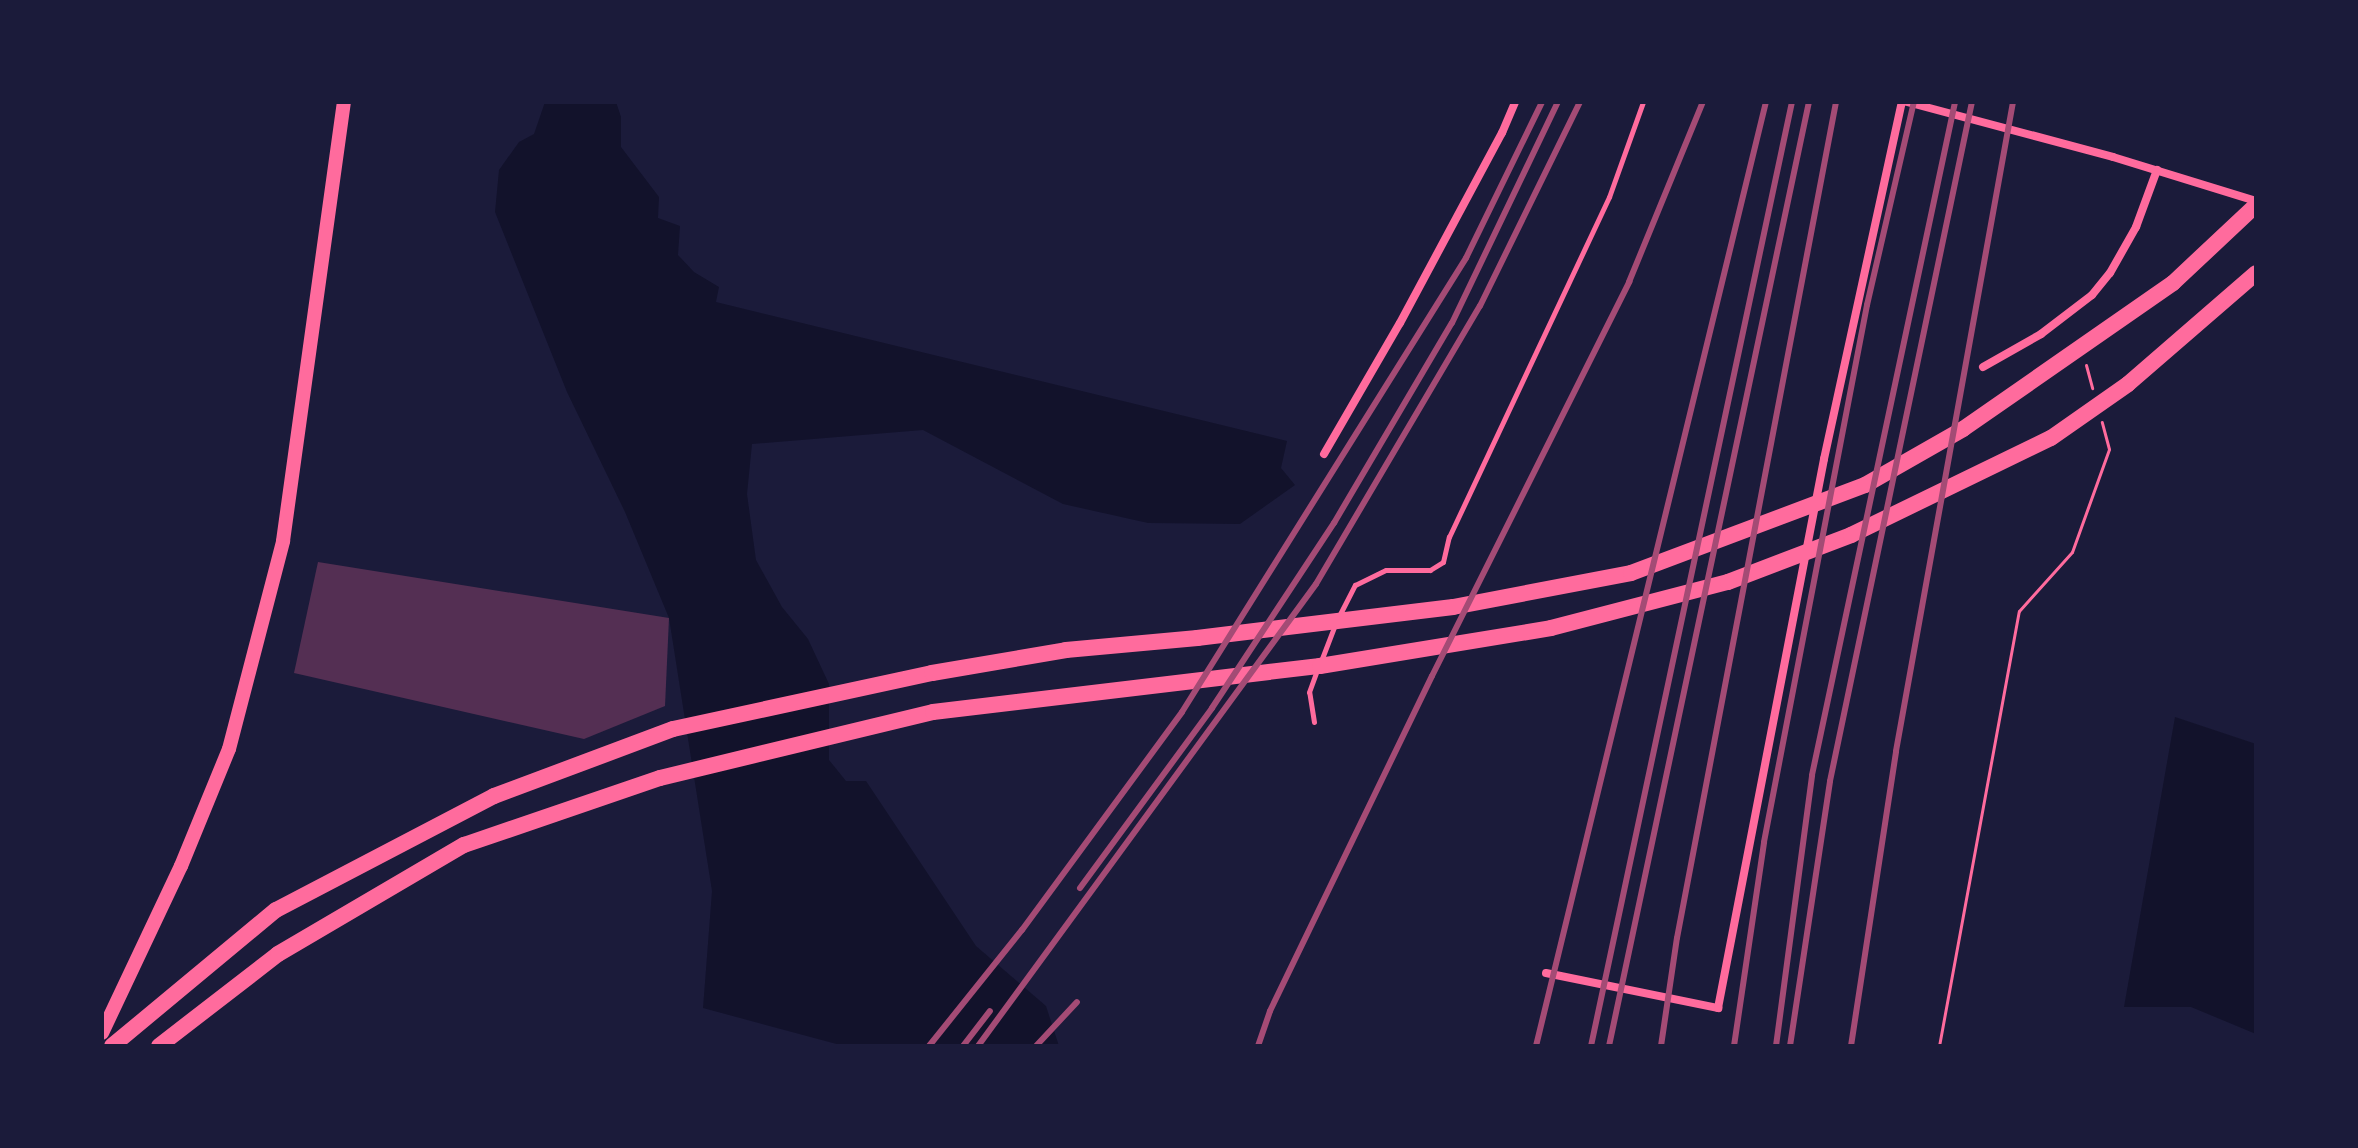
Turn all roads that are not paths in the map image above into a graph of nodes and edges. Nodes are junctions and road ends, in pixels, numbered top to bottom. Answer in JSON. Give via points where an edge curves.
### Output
{"nodes":[{"id":1,"x":344,"y":102,"type":"edge"},
{"id":2,"x":1515,"y":102,"type":"edge"},
{"id":3,"x":1643,"y":102,"type":"edge"},
{"id":4,"x":1904,"y":102,"type":"edge"},
{"id":5,"x":2157,"y":170,"type":"junction"},
{"id":6,"x":2256,"y":203,"type":"edge"},
{"id":7,"x":2256,"y":273,"type":"edge"},
{"id":8,"x":1983,"y":367,"type":"dead end"},
{"id":9,"x":1324,"y":454,"type":"dead end"},
{"id":10,"x":1314,"y":722,"type":"dead end"},
{"id":11,"x":1546,"y":973,"type":"dead end"},
{"id":12,"x":102,"y":1033,"type":"edge"},
{"id":13,"x":102,"y":1043,"type":"edge"},
{"id":14,"x":111,"y":1046,"type":"edge"},
{"id":15,"x":120,"y":1046,"type":"edge"},
{"id":16,"x":159,"y":1046,"type":"edge"}],
"edges":[{"from":1,"to":12,"type":"main road","via":[[283,541],[229,749]]},
{"from":2,"to":9,"type":"street"},
{"from":3,"to":10,"type":"lane","via":[[1609,197],[1449,537],[1443,562],[1430,570],[1386,570],[1355,585],[1309,692]]},
{"from":4,"to":5,"type":"street"},
{"from":4,"to":11,"type":"street","via":[[1824,459],[1718,1008]]},
{"from":5,"to":6,"type":"street"},
{"from":5,"to":8,"type":"street","via":[[2136,227],[2092,295],[2041,334]]},
{"from":6,"to":14,"type":"highway","via":[[2173,283],[1963,429],[1865,485],[1631,573],[1453,607],[1066,650],[673,729],[494,796],[276,910]]},
{"from":7,"to":16,"type":"highway","via":[[2128,384],[2051,438],[1851,535],[1728,582],[1551,628],[1412,651],[933,712],[660,778],[464,845],[278,954]]},
{"from":13,"to":14,"type":"main road"},
{"from":13,"to":15,"type":"main road"}]}
